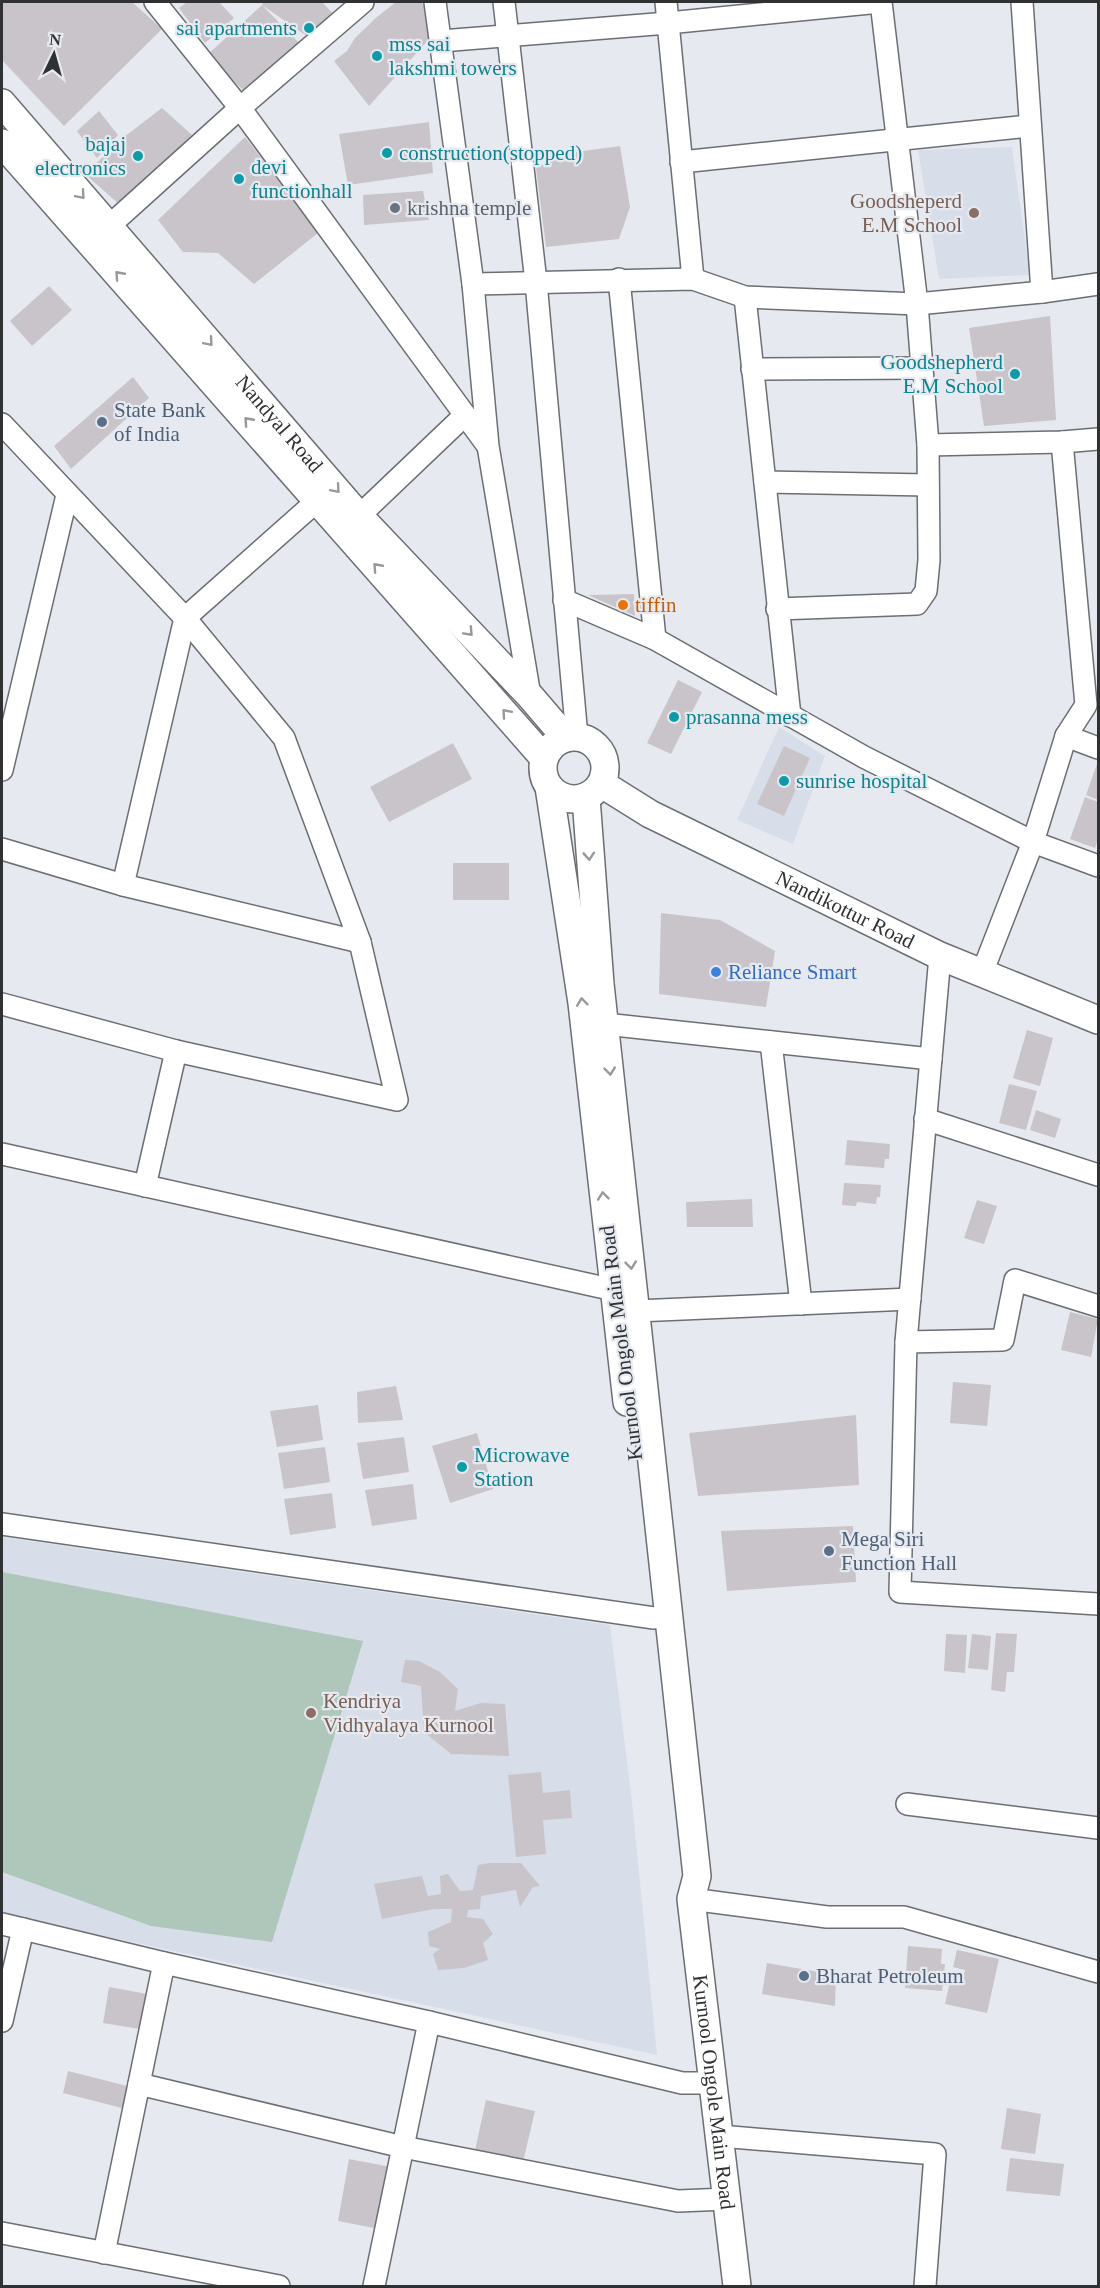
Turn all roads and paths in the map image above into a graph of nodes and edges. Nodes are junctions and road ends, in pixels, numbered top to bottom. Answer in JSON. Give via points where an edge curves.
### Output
{"nodes":[{"id":1,"x":363,"y":2,"type":"edge"},
{"id":2,"x":435,"y":2,"type":"edge"},
{"id":3,"x":504,"y":2,"type":"edge"},
{"id":4,"x":666,"y":2,"type":"edge"},
{"id":5,"x":880,"y":2,"type":"edge"},
{"id":6,"x":1022,"y":2,"type":"edge"},
{"id":7,"x":161,"y":4,"type":"edge"},
{"id":8,"x":668,"y":23,"type":"junction"},
{"id":9,"x":508,"y":36,"type":"junction"},
{"id":10,"x":441,"y":41,"type":"junction"},
{"id":11,"x":2,"y":103,"type":"edge"},
{"id":12,"x":240,"y":108,"type":"junction"},
{"id":13,"x":1029,"y":126,"type":"junction"},
{"id":14,"x":898,"y":140,"type":"junction"},
{"id":15,"x":2,"y":143,"type":"edge"},
{"id":16,"x":681,"y":162,"type":"junction"},
{"id":17,"x":108,"y":227,"type":"junction"},
{"id":18,"x":619,"y":279,"type":"junction"},
{"id":19,"x":693,"y":279,"type":"junction"},
{"id":20,"x":536,"y":282,"type":"junction"},
{"id":21,"x":473,"y":284,"type":"junction"},
{"id":22,"x":1098,"y":284,"type":"edge"},
{"id":23,"x":1042,"y":292,"type":"junction"},
{"id":24,"x":745,"y":297,"type":"junction"},
{"id":25,"x":917,"y":304,"type":"junction"},
{"id":26,"x":922,"y":368,"type":"junction"},
{"id":27,"x":752,"y":369,"type":"junction"},
{"id":28,"x":465,"y":415,"type":"junction"},
{"id":29,"x":2,"y":424,"type":"edge"},
{"id":30,"x":1098,"y":439,"type":"edge"},
{"id":31,"x":1062,"y":442,"type":"junction"},
{"id":32,"x":928,"y":445,"type":"junction"},
{"id":33,"x":488,"y":446,"type":"junction"},
{"id":34,"x":765,"y":482,"type":"junction"},
{"id":35,"x":928,"y":485,"type":"junction"},
{"id":36,"x":68,"y":495,"type":"junction"},
{"id":37,"x":318,"y":500,"type":"junction"},
{"id":38,"x":359,"y":516,"type":"junction"},
{"id":39,"x":564,"y":600,"type":"junction"},
{"id":40,"x":777,"y":609,"type":"junction"},
{"id":41,"x":185,"y":618,"type":"junction"},
{"id":42,"x":655,"y":639,"type":"junction"},
{"id":43,"x":530,"y":696,"type":"junction"},
{"id":44,"x":1092,"y":705,"type":"edge"},
{"id":45,"x":790,"y":717,"type":"junction"},
{"id":46,"x":1066,"y":736,"type":"junction"},
{"id":47,"x":572,"y":737,"type":"junction"},
{"id":48,"x":1098,"y":748,"type":"edge"},
{"id":49,"x":544,"y":758,"type":"junction"},
{"id":50,"x":2,"y":770,"type":"edge"},
{"id":51,"x":549,"y":787,"type":"junction"},
{"id":52,"x":594,"y":791,"type":"junction"},
{"id":53,"x":1033,"y":842,"type":"junction"},
{"id":54,"x":2,"y":849,"type":"edge"},
{"id":55,"x":1098,"y":867,"type":"edge"},
{"id":56,"x":123,"y":885,"type":"junction"},
{"id":57,"x":360,"y":942,"type":"junction"},
{"id":58,"x":940,"y":956,"type":"junction"},
{"id":59,"x":982,"y":973,"type":"junction"},
{"id":60,"x":2,"y":1004,"type":"edge"},
{"id":61,"x":1098,"y":1020,"type":"edge"},
{"id":62,"x":605,"y":1024,"type":"junction"},
{"id":63,"x":771,"y":1042,"type":"junction"},
{"id":64,"x":176,"y":1051,"type":"junction"},
{"id":65,"x":931,"y":1059,"type":"junction"},
{"id":66,"x":926,"y":1119,"type":"junction"},
{"id":67,"x":2,"y":1154,"type":"edge"},
{"id":68,"x":1098,"y":1175,"type":"edge"},
{"id":69,"x":145,"y":1186,"type":"junction"},
{"id":70,"x":614,"y":1290,"type":"junction"},
{"id":71,"x":910,"y":1299,"type":"junction"},
{"id":72,"x":801,"y":1304,"type":"junction"},
{"id":73,"x":1098,"y":1306,"type":"edge"},
{"id":74,"x":636,"y":1311,"type":"junction"},
{"id":75,"x":906,"y":1342,"type":"junction"},
{"id":76,"x":2,"y":1524,"type":"edge"},
{"id":77,"x":1098,"y":1604,"type":"edge"},
{"id":78,"x":654,"y":1618,"type":"junction"},
{"id":79,"x":907,"y":1803,"type":"dead end"},
{"id":80,"x":1098,"y":1828,"type":"edge"},
{"id":81,"x":692,"y":1899,"type":"junction"},
{"id":82,"x":2,"y":1924,"type":"edge"},
{"id":83,"x":23,"y":1929,"type":"junction"},
{"id":84,"x":164,"y":1964,"type":"junction"},
{"id":85,"x":1098,"y":1972,"type":"edge"},
{"id":86,"x":2,"y":2021,"type":"edge"},
{"id":87,"x":429,"y":2022,"type":"junction"},
{"id":88,"x":712,"y":2083,"type":"junction"},
{"id":89,"x":139,"y":2084,"type":"junction"},
{"id":90,"x":720,"y":2136,"type":"junction"},
{"id":91,"x":403,"y":2147,"type":"junction"},
{"id":92,"x":727,"y":2199,"type":"junction"},
{"id":93,"x":2,"y":2233,"type":"edge"},
{"id":94,"x":104,"y":2253,"type":"junction"},
{"id":95,"x":279,"y":2286,"type":"edge"},
{"id":96,"x":375,"y":2286,"type":"edge"},
{"id":97,"x":737,"y":2286,"type":"edge"},
{"id":98,"x":925,"y":2286,"type":"edge"}],
"edges":[{"from":1,"to":12,"type":"street"},
{"from":2,"to":10,"type":"street"},
{"from":3,"to":9,"type":"street"},
{"from":4,"to":8,"type":"street"},
{"from":5,"to":8,"type":"street"},
{"from":5,"to":14,"type":"street"},
{"from":6,"to":13,"type":"street"},
{"from":7,"to":12,"type":"street"},
{"from":8,"to":9,"type":"street"},
{"from":8,"to":16,"type":"street"},
{"from":9,"to":10,"type":"street"},
{"from":9,"to":20,"type":"street"},
{"from":10,"to":21,"type":"street"},
{"from":11,"to":17,"type":"main road","name":"Nandyal Road","one_way":true},
{"from":12,"to":17,"type":"street"},
{"from":12,"to":28,"type":"street"},
{"from":13,"to":14,"type":"street"},
{"from":13,"to":23,"type":"street"},
{"from":14,"to":16,"type":"street"},
{"from":14,"to":25,"type":"street"},
{"from":37,"to":15,"type":"main road","name":"Nandyal Road","one_way":true},
{"from":16,"to":19,"type":"street"},
{"from":17,"to":38,"type":"main road","name":"Nandyal Road","one_way":true},
{"from":18,"to":19,"type":"street"},
{"from":18,"to":20,"type":"street"},
{"from":18,"to":42,"type":"street"},
{"from":19,"to":24,"type":"street"},
{"from":20,"to":21,"type":"street"},
{"from":20,"to":39,"type":"street"},
{"from":21,"to":33,"type":"street"},
{"from":22,"to":23,"type":"street"},
{"from":23,"to":25,"type":"street"},
{"from":24,"to":25,"type":"street"},
{"from":24,"to":27,"type":"street"},
{"from":25,"to":26,"type":"street"},
{"from":26,"to":27,"type":"street"},
{"from":26,"to":32,"type":"street"},
{"from":27,"to":34,"type":"street"},
{"from":28,"to":33,"type":"street"},
{"from":28,"to":38,"type":"street"},
{"from":29,"to":36,"type":"street"},
{"from":30,"to":31,"type":"street"},
{"from":31,"to":32,"type":"street"},
{"from":31,"to":44,"type":"street"},
{"from":32,"to":35,"type":"street"},
{"from":33,"to":43,"type":"street"},
{"from":34,"to":35,"type":"street"},
{"from":34,"to":40,"type":"street"},
{"from":35,"to":40,"type":"street","via":[[929,560],[926,591],[918,604]]},
{"from":36,"to":41,"type":"street"},
{"from":36,"to":50,"type":"street"},
{"from":37,"to":41,"type":"street"},
{"from":49,"to":37,"type":"main road","name":"Nandyal Road","one_way":true},
{"from":38,"to":43,"type":"main road","name":"Nandyal Road","one_way":true},
{"from":39,"to":42,"type":"street"},
{"from":39,"to":47,"type":"street"},
{"from":40,"to":45,"type":"street"},
{"from":41,"to":56,"type":"street"},
{"from":41,"to":57,"type":"street","via":[[284,738]]},
{"from":42,"to":45,"type":"street"},
{"from":43,"to":47,"type":"main road","name":"Nandyal Road"},
{"from":44,"to":46,"type":"street"},
{"from":45,"to":53,"type":"street"},
{"from":46,"to":48,"type":"street"},
{"from":46,"to":53,"type":"street"},
{"from":47,"to":49,"type":"main road","via":[[549,749]]},
{"from":47,"to":52,"type":"main road","via":[[587,739],[602,753],[606,774]]},
{"from":49,"to":51,"type":"main road","via":[[544,778]]},
{"from":51,"to":52,"type":"main road","via":[[566,799],[576,800]]},
{"from":70,"to":51,"type":"main road","name":"Kurnool Ongole Main Road","one_way":true,"via":[[582,1003]]},
{"from":52,"to":58,"type":"main road","name":"Nandikottur Road","via":[[650,814]]},
{"from":52,"to":62,"type":"main road","name":"Kurnool Ongole Main Road","one_way":true,"via":[[589,855]]},
{"from":53,"to":55,"type":"street"},
{"from":53,"to":59,"type":"street"},
{"from":54,"to":56,"type":"street"},
{"from":56,"to":57,"type":"street"},
{"from":57,"to":64,"type":"street","via":[[397,1100]]},
{"from":58,"to":59,"type":"main road","name":"Nandikottur Road"},
{"from":58,"to":65,"type":"street"},
{"from":59,"to":61,"type":"main road","name":"Nandikottur Road"},
{"from":60,"to":64,"type":"street"},
{"from":62,"to":63,"type":"street"},
{"from":62,"to":74,"type":"main road","name":"Kurnool Ongole Main Road","one_way":true},
{"from":63,"to":65,"type":"street"},
{"from":63,"to":72,"type":"street"},
{"from":64,"to":69,"type":"street"},
{"from":65,"to":66,"type":"street"},
{"from":66,"to":68,"type":"street"},
{"from":66,"to":71,"type":"street"},
{"from":67,"to":69,"type":"street"},
{"from":69,"to":70,"type":"street"},
{"from":70,"to":78,"type":"main road","name":"Kurnool Ongole Main Road"},
{"from":71,"to":72,"type":"street"},
{"from":71,"to":75,"type":"street"},
{"from":72,"to":74,"type":"street"},
{"from":73,"to":75,"type":"street","via":[[1015,1280],[1003,1340]]},
{"from":74,"to":81,"type":"main road","name":"Kurnool Ongole Main Road","via":[[697,1876]]},
{"from":75,"to":77,"type":"street","via":[[900,1592]]},
{"from":76,"to":78,"type":"street"},
{"from":78,"to":81,"type":"main road","name":"Kurnool Ongole Main Road","via":[[682,1881]]},
{"from":79,"to":80,"type":"street"},
{"from":81,"to":85,"type":"street","via":[[827,1917],[904,1917]]},
{"from":81,"to":88,"type":"main road","name":"Kurnool Ongole Main Road"},
{"from":82,"to":83,"type":"street"},
{"from":83,"to":84,"type":"street"},
{"from":83,"to":86,"type":"street"},
{"from":84,"to":87,"type":"street"},
{"from":84,"to":89,"type":"street"},
{"from":87,"to":88,"type":"street","via":[[682,2083]]},
{"from":87,"to":91,"type":"street"},
{"from":88,"to":90,"type":"main road","name":"Kurnool Ongole Main Road"},
{"from":89,"to":91,"type":"street"},
{"from":89,"to":94,"type":"street"},
{"from":90,"to":92,"type":"main road","name":"Kurnool Ongole Main Road"},
{"from":90,"to":98,"type":"street","via":[[935,2154]]},
{"from":91,"to":92,"type":"street","via":[[678,2200]]},
{"from":91,"to":96,"type":"street"},
{"from":92,"to":97,"type":"main road","name":"Kurnool Ongole Main Road"},
{"from":93,"to":94,"type":"street"},
{"from":94,"to":95,"type":"street"}]}
